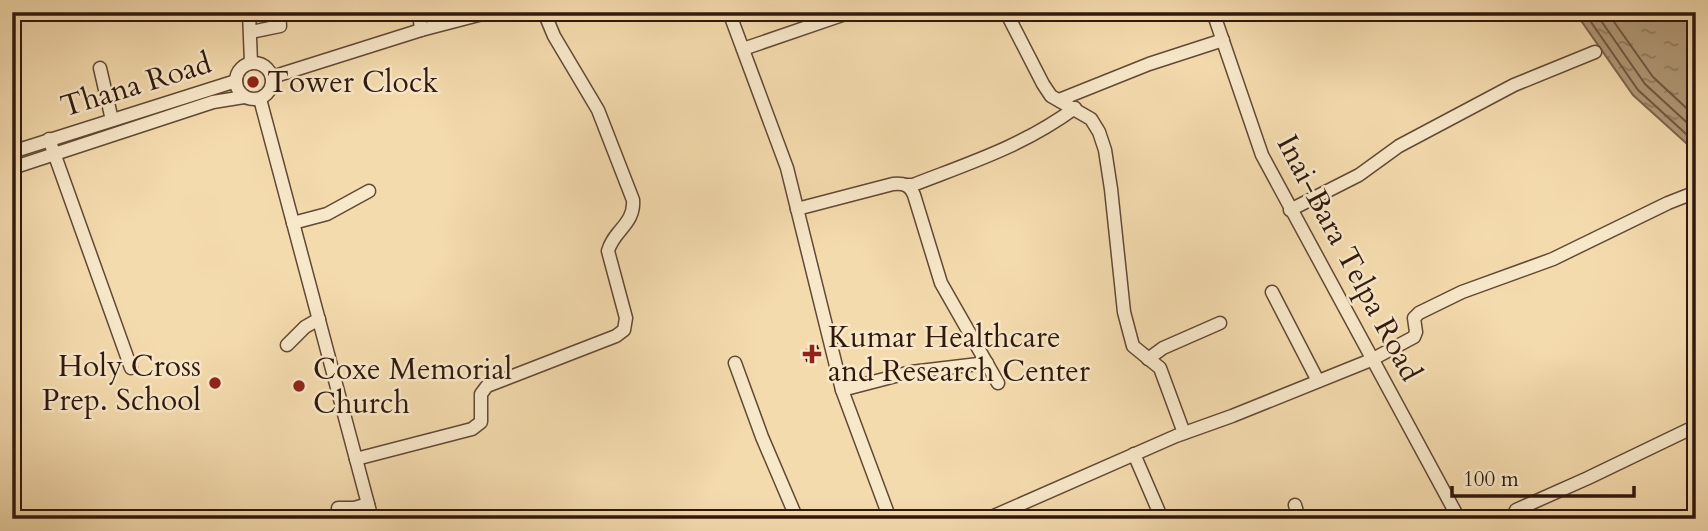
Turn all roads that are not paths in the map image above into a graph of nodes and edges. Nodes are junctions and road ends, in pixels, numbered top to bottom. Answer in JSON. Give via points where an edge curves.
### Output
{"nodes":[{"id":1,"x":249,"y":12,"type":"edge"},
{"id":2,"x":279,"y":12,"type":"edge"},
{"id":3,"x":419,"y":12,"type":"edge"},
{"id":4,"x":490,"y":12,"type":"edge"},
{"id":5,"x":544,"y":12,"type":"edge"},
{"id":6,"x":729,"y":12,"type":"edge"},
{"id":7,"x":851,"y":12,"type":"edge"},
{"id":8,"x":1006,"y":12,"type":"edge"},
{"id":9,"x":1213,"y":12,"type":"edge"},
{"id":10,"x":421,"y":30,"type":"junction"},
{"id":11,"x":251,"y":32,"type":"junction"},
{"id":12,"x":1223,"y":40,"type":"junction"},
{"id":13,"x":743,"y":49,"type":"junction"},
{"id":14,"x":1595,"y":52,"type":"dead end"},
{"id":15,"x":251,"y":63,"type":"junction"},
{"id":16,"x":100,"y":68,"type":"dead end"},
{"id":17,"x":272,"y":76,"type":"junction"},
{"id":18,"x":236,"y":81,"type":"junction"},
{"id":19,"x":244,"y":97,"type":"junction"},
{"id":20,"x":260,"y":99,"type":"junction"},
{"id":21,"x":1059,"y":100,"type":"junction"},
{"id":22,"x":1075,"y":108,"type":"junction"},
{"id":23,"x":132,"y":114,"type":"junction"},
{"id":24,"x":112,"y":120,"type":"junction"},
{"id":25,"x":136,"y":127,"type":"junction"},
{"id":26,"x":85,"y":128,"type":"junction"},
{"id":27,"x":49,"y":139,"type":"junction"},
{"id":28,"x":89,"y":142,"type":"junction"},
{"id":29,"x":12,"y":152,"type":"edge"},
{"id":30,"x":54,"y":153,"type":"junction"},
{"id":31,"x":12,"y":168,"type":"edge"},
{"id":32,"x":906,"y":184,"type":"junction"},
{"id":33,"x":369,"y":191,"type":"dead end"},
{"id":34,"x":1696,"y":192,"type":"edge"},
{"id":35,"x":797,"y":209,"type":"junction"},
{"id":36,"x":1290,"y":209,"type":"junction"},
{"id":37,"x":293,"y":223,"type":"junction"},
{"id":38,"x":1272,"y":292,"type":"dead end"},
{"id":39,"x":319,"y":319,"type":"junction"},
{"id":40,"x":1220,"y":323,"type":"dead end"},
{"id":41,"x":287,"y":345,"type":"dead end"},
{"id":42,"x":1148,"y":359,"type":"junction"},
{"id":43,"x":1371,"y":360,"type":"junction"},
{"id":44,"x":735,"y":363,"type":"dead end"},
{"id":45,"x":986,"y":363,"type":"junction"},
{"id":46,"x":131,"y":368,"type":"dead end"},
{"id":47,"x":1318,"y":381,"type":"junction"},
{"id":48,"x":998,"y":383,"type":"dead end"},
{"id":49,"x":842,"y":390,"type":"junction"},
{"id":50,"x":1696,"y":426,"type":"edge"},
{"id":51,"x":1184,"y":433,"type":"junction"},
{"id":52,"x":1135,"y":454,"type":"junction"},
{"id":53,"x":356,"y":459,"type":"junction"},
{"id":54,"x":368,"y":504,"type":"junction"},
{"id":55,"x":1295,"y":505,"type":"dead end"},
{"id":56,"x":338,"y":508,"type":"dead end"},
{"id":57,"x":995,"y":517,"type":"edge"},
{"id":58,"x":372,"y":519,"type":"edge"},
{"id":59,"x":797,"y":519,"type":"edge"},
{"id":60,"x":890,"y":519,"type":"edge"},
{"id":61,"x":1162,"y":519,"type":"edge"},
{"id":62,"x":1299,"y":519,"type":"edge"},
{"id":63,"x":1459,"y":519,"type":"edge"},
{"id":64,"x":1520,"y":519,"type":"edge"}],
"edges":[{"from":1,"to":11,"type":"street","name":"Thana Road"},
{"from":2,"to":11,"type":"street","via":[[280,26]]},
{"from":3,"to":10,"type":"street"},
{"from":4,"to":10,"type":"street"},
{"from":5,"to":53,"type":"street","via":[[598,110],[633,200],[630,220],[608,251],[626,325],[616,336],[487,386],[481,394],[481,422],[472,429]]},
{"from":6,"to":13,"type":"street"},
{"from":7,"to":13,"type":"street"},
{"from":8,"to":21,"type":"street","via":[[1042,85]]},
{"from":9,"to":12,"type":"street","name":"Inai-Bara Telpa Road"},
{"from":10,"to":17,"type":"street"},
{"from":11,"to":15,"type":"street","name":"Thana Road"},
{"from":12,"to":21,"type":"street"},
{"from":12,"to":36,"type":"street","name":"Inai-Bara Telpa Road","via":[[1262,155]]},
{"from":13,"to":35,"type":"street","via":[[787,168]]},
{"from":14,"to":36,"type":"street","via":[[1514,85],[1399,146],[1359,175]]},
{"from":15,"to":17,"type":"street","via":[[262,64]]},
{"from":15,"to":18,"type":"street","via":[[240,69]]},
{"from":16,"to":24,"type":"street"},
{"from":17,"to":20,"type":"street","via":[[269,92]]},
{"from":18,"to":19,"type":"street"},
{"from":18,"to":23,"type":"street","name":"Thana Road"},
{"from":19,"to":20,"type":"street"},
{"from":19,"to":25,"type":"street"},
{"from":20,"to":37,"type":"street"},
{"from":21,"to":22,"type":"street"},
{"from":22,"to":32,"type":"street","via":[[1017,145]]},
{"from":22,"to":42,"type":"street","via":[[1091,119],[1105,150],[1124,312],[1133,346]]},
{"from":23,"to":24,"type":"street","name":"Thana Road"},
{"from":23,"to":25,"type":"street"},
{"from":24,"to":26,"type":"street","name":"Thana Road"},
{"from":25,"to":28,"type":"street"},
{"from":26,"to":27,"type":"street","name":"Thana Road"},
{"from":26,"to":28,"type":"street"},
{"from":27,"to":29,"type":"street","name":"Thana Road"},
{"from":27,"to":30,"type":"street"},
{"from":28,"to":30,"type":"street"},
{"from":30,"to":31,"type":"street"},
{"from":30,"to":46,"type":"street"},
{"from":32,"to":35,"type":"street"},
{"from":32,"to":45,"type":"street","via":[[914,195],[941,283]]},
{"from":33,"to":37,"type":"street","via":[[327,215]]},
{"from":34,"to":43,"type":"street","via":[[1546,263],[1462,292],[1417,315],[1414,337]]},
{"from":35,"to":49,"type":"street"},
{"from":36,"to":43,"type":"street","name":"Inai-Bara Telpa Road"},
{"from":37,"to":39,"type":"street"},
{"from":38,"to":47,"type":"street"},
{"from":39,"to":41,"type":"street"},
{"from":39,"to":53,"type":"street"},
{"from":40,"to":42,"type":"street"},
{"from":42,"to":51,"type":"street","via":[[1160,368]]},
{"from":43,"to":47,"type":"street"},
{"from":43,"to":63,"type":"street","name":"Inai-Bara Telpa Road"},
{"from":44,"to":59,"type":"street"},
{"from":45,"to":48,"type":"street"},
{"from":45,"to":49,"type":"street","via":[[911,372]]},
{"from":47,"to":51,"type":"street"},
{"from":49,"to":60,"type":"street"},
{"from":50,"to":64,"type":"street","via":[[1516,510]]},
{"from":51,"to":52,"type":"street"},
{"from":52,"to":57,"type":"street"},
{"from":52,"to":61,"type":"street"},
{"from":53,"to":54,"type":"street"},
{"from":54,"to":56,"type":"street"},
{"from":54,"to":58,"type":"street"},
{"from":55,"to":62,"type":"street"}]}
